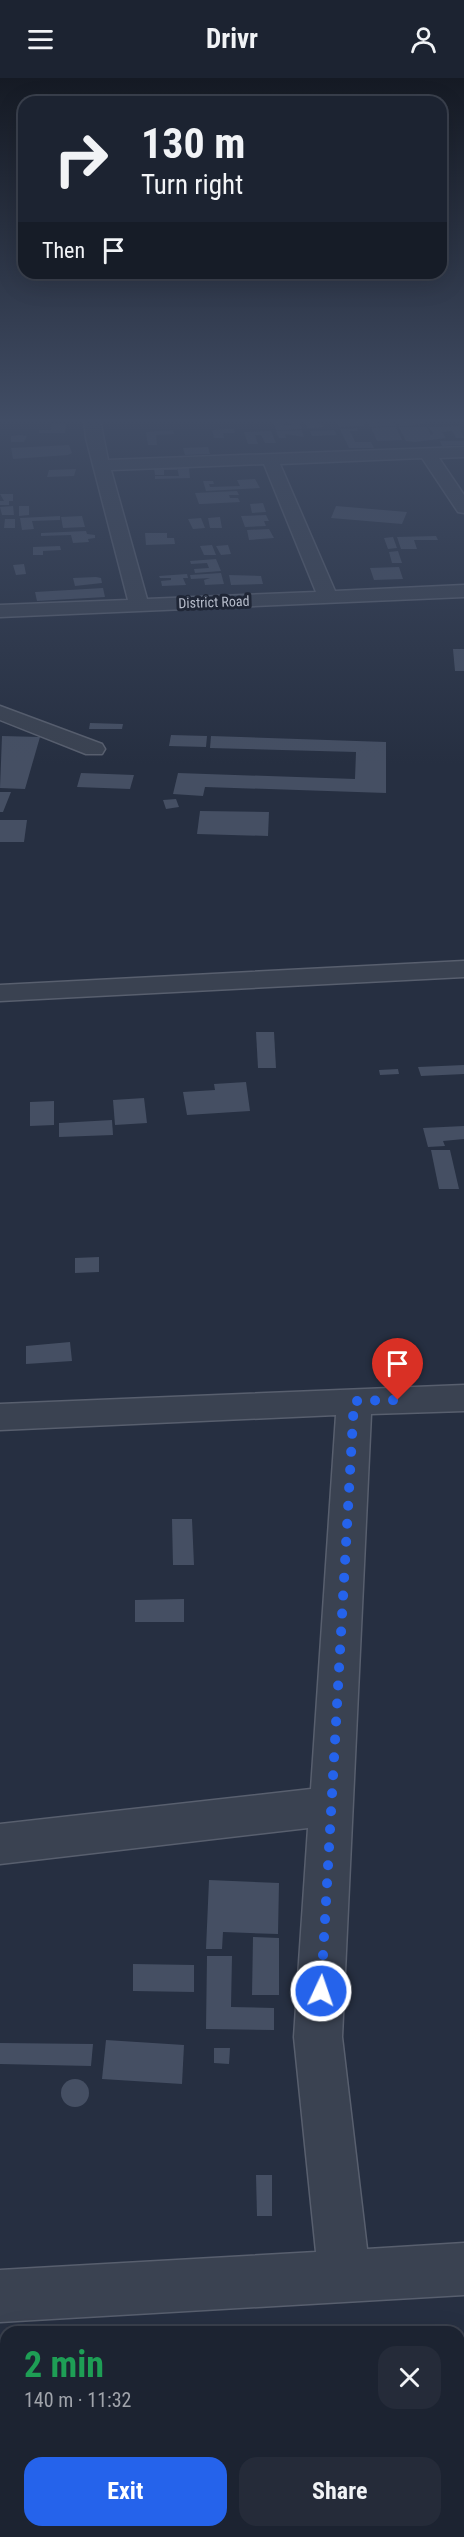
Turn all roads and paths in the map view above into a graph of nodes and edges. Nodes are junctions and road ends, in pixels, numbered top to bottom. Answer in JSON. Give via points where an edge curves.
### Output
{"nodes":[{"id":1,"x":120,"y":535,"type":"edge"},
{"id":2,"x":302,"y":535,"type":"edge"},
{"id":3,"x":464,"y":591,"type":"edge"},
{"id":4,"x":328,"y":597,"type":"junction"},
{"id":5,"x":139,"y":605,"type":"junction"},
{"id":6,"x":0,"y":611,"type":"edge"},
{"id":7,"x":0,"y":712,"type":"edge"},
{"id":8,"x":94,"y":749,"type":"dead end"},
{"id":9,"x":464,"y":969,"type":"edge"},
{"id":10,"x":0,"y":993,"type":"edge"},
{"id":11,"x":464,"y":1398,"type":"edge"},
{"id":12,"x":354,"y":1401,"type":"junction"},
{"id":13,"x":0,"y":1417,"type":"edge"},
{"id":14,"x":332,"y":1806,"type":"junction"},
{"id":15,"x":0,"y":1844,"type":"edge"},
{"id":16,"x":464,"y":2269,"type":"edge"},
{"id":17,"x":344,"y":2277,"type":"junction"},
{"id":18,"x":0,"y":2296,"type":"edge"}],
"edges":[{"from":1,"to":5,"type":"street"},
{"from":2,"to":4,"type":"street"},
{"from":3,"to":4,"type":"street","name":"District Road"},
{"from":4,"to":5,"type":"street","name":"District Road"},
{"from":5,"to":6,"type":"street","name":"District Road"},
{"from":7,"to":8,"type":"street"},
{"from":9,"to":10,"type":"street"},
{"from":11,"to":12,"type":"street"},
{"from":12,"to":13,"type":"street"},
{"from":12,"to":14,"type":"street"},
{"from":14,"to":15,"type":"street"},
{"from":14,"to":17,"type":"street","via":[[318,2037]]},
{"from":16,"to":17,"type":"street"},
{"from":17,"to":18,"type":"street"}]}
